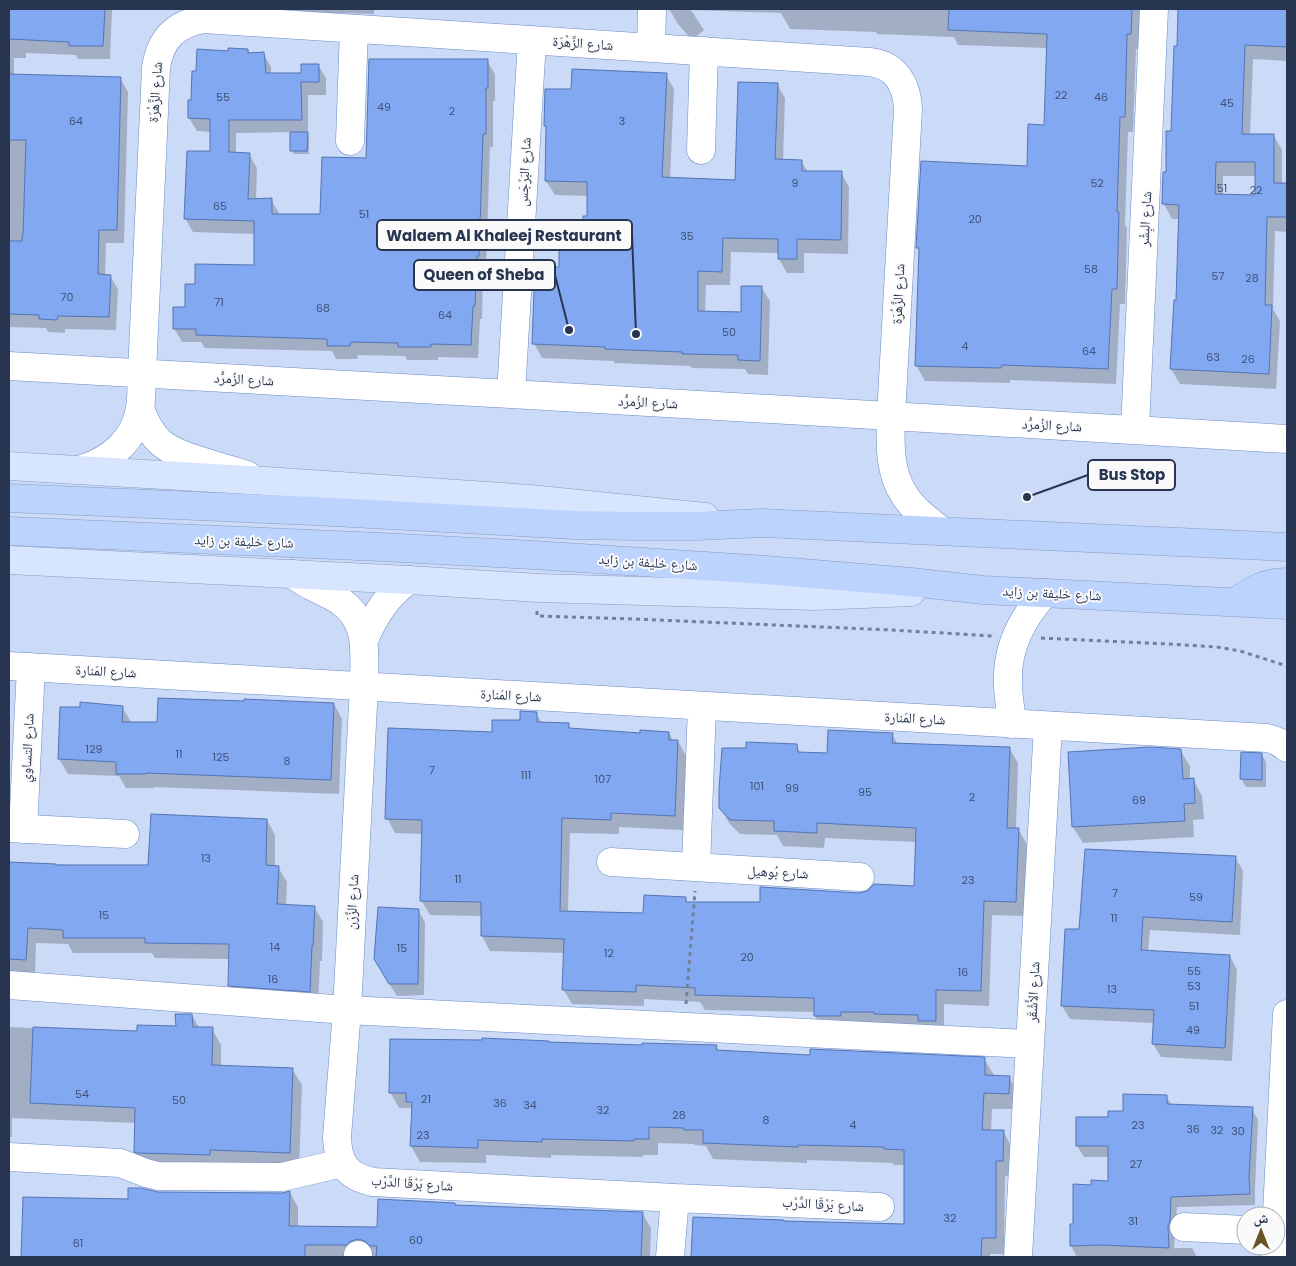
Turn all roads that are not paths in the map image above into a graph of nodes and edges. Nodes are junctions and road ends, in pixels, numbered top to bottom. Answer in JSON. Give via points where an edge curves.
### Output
{"nodes":[{"id":1,"x":652,"y":9,"type":"edge"},
{"id":2,"x":1154,"y":9,"type":"edge"},
{"id":3,"x":397,"y":20,"type":"edge"},
{"id":4,"x":354,"y":28,"type":"junction"},
{"id":5,"x":532,"y":40,"type":"junction"},
{"id":6,"x":651,"y":48,"type":"junction"},
{"id":7,"x":704,"y":51,"type":"junction"},
{"id":8,"x":350,"y":141,"type":"dead end"},
{"id":9,"x":701,"y":150,"type":"dead end"},
{"id":10,"x":9,"y":366,"type":"edge"},
{"id":11,"x":142,"y":374,"type":"junction"},
{"id":12,"x":511,"y":394,"type":"junction"},
{"id":13,"x":140,"y":408,"type":"junction"},
{"id":14,"x":891,"y":416,"type":"junction"},
{"id":15,"x":1135,"y":429,"type":"junction"},
{"id":16,"x":1287,"y":438,"type":"edge"},
{"id":17,"x":9,"y":466,"type":"edge"},
{"id":18,"x":82,"y":469,"type":"junction"},
{"id":19,"x":266,"y":481,"type":"junction"},
{"id":20,"x":9,"y":498,"type":"edge"},
{"id":21,"x":761,"y":523,"type":"junction"},
{"id":22,"x":9,"y":531,"type":"edge"},
{"id":23,"x":942,"y":531,"type":"junction"},
{"id":24,"x":1287,"y":547,"type":"edge"},
{"id":25,"x":9,"y":560,"type":"edge"},
{"id":26,"x":293,"y":574,"type":"junction"},
{"id":27,"x":409,"y":580,"type":"junction"},
{"id":28,"x":983,"y":590,"type":"junction"},
{"id":29,"x":1045,"y":593,"type":"junction"},
{"id":30,"x":1287,"y":600,"type":"edge"},
{"id":31,"x":364,"y":640,"type":"junction"},
{"id":32,"x":20,"y":666,"type":"edge"},
{"id":33,"x":364,"y":686,"type":"junction"},
{"id":34,"x":702,"y":706,"type":"junction"},
{"id":35,"x":1012,"y":724,"type":"junction"},
{"id":36,"x":1048,"y":726,"type":"junction"},
{"id":37,"x":1287,"y":748,"type":"edge"},
{"id":38,"x":16,"y":829,"type":"edge"},
{"id":39,"x":125,"y":834,"type":"dead end"},
{"id":40,"x":611,"y":862,"type":"dead end"},
{"id":41,"x":696,"y":867,"type":"junction"},
{"id":42,"x":860,"y":877,"type":"dead end"},
{"id":43,"x":9,"y":985,"type":"edge"},
{"id":44,"x":347,"y":1010,"type":"junction"},
{"id":45,"x":1287,"y":1014,"type":"edge"},
{"id":46,"x":1030,"y":1044,"type":"junction"},
{"id":47,"x":1285,"y":1086,"type":"edge"},
{"id":48,"x":9,"y":1157,"type":"edge"},
{"id":49,"x":342,"y":1164,"type":"junction"},
{"id":50,"x":675,"y":1198,"type":"junction"},
{"id":51,"x":1278,"y":1206,"type":"edge"},
{"id":52,"x":880,"y":1207,"type":"dead end"},
{"id":53,"x":1184,"y":1227,"type":"dead end"},
{"id":54,"x":1236,"y":1230,"type":"edge"},
{"id":55,"x":670,"y":1257,"type":"edge"},
{"id":56,"x":1018,"y":1257,"type":"edge"}],
"edges":[{"from":1,"to":6,"type":"street"},
{"from":2,"to":15,"type":"street","name":"شارع البِشْر"},
{"from":3,"to":4,"type":"street","name":"شارع الزَّهْرَة"},
{"from":3,"to":5,"type":"street","name":"شارع الزَّهْرَة"},
{"from":4,"to":8,"type":"street"},
{"from":4,"to":11,"type":"street","name":"شارع الزَّهْرَة","via":[[204,19],[183,24],[161,47],[156,68]]},
{"from":5,"to":6,"type":"street","name":"شارع الزَّهْرَة"},
{"from":5,"to":12,"type":"street","name":"شارع البَرْجَس"},
{"from":6,"to":7,"type":"street","name":"شارع الزَّهْرَة"},
{"from":7,"to":9,"type":"street"},
{"from":7,"to":14,"type":"street","name":"شارع الزَّهْرَة","via":[[878,63],[892,71],[903,85],[908,109]]},
{"from":10,"to":11,"type":"street","name":"شارع الزُمرُّد"},
{"from":11,"to":12,"type":"street","name":"شارع الزُمرُّد"},
{"from":11,"to":13,"type":"street","name":"شارع الزَّهْرَة"},
{"from":12,"to":14,"type":"street","name":"شارع الزُمرُّد"},
{"from":13,"to":18,"type":"street","name":"شارع الزَّهْرَة","via":[[125,443],[106,460]]},
{"from":13,"to":19,"type":"street","name":"شارع الزَّهْرَة","via":[[150,430],[168,448]]},
{"from":14,"to":15,"type":"street","name":"شارع الزُمرُّد"},
{"from":14,"to":23,"type":"street","name":"شارع الزَّهْرَة","via":[[891,454],[898,482],[910,504]]},
{"from":15,"to":16,"type":"street","name":"شارع الزُمرُّد"},
{"from":17,"to":18,"type":"main road"},
{"from":18,"to":19,"type":"main road"},
{"from":19,"to":21,"type":"main road","via":[[546,501]]},
{"from":20,"to":21,"type":"highway","via":[[574,525]]},
{"from":21,"to":23,"type":"highway"},
{"from":22,"to":28,"type":"highway","name":"شارع خليفة بن زايد","via":[[534,555],[766,570]]},
{"from":23,"to":24,"type":"highway"},
{"from":25,"to":26,"type":"main road"},
{"from":26,"to":27,"type":"main road"},
{"from":26,"to":31,"type":"street","name":"شارع الزِّرَن","via":[[349,609]]},
{"from":27,"to":28,"type":"main road","via":[[539,588],[815,596]]},
{"from":27,"to":31,"type":"street","name":"شارع الزِّرَن","via":[[398,587],[378,612]]},
{"from":28,"to":29,"type":"highway","name":"شارع خليفة بن زايد"},
{"from":29,"to":30,"type":"highway","name":"شارع خليفة بن زايد","via":[[1236,602],[1270,584]]},
{"from":29,"to":35,"type":"street","via":[[1025,618],[1010,655],[1007,679]]},
{"from":31,"to":33,"type":"street","name":"شارع الزِّرَن"},
{"from":32,"to":33,"type":"street","name":"شارع المَنارة"},
{"from":32,"to":38,"type":"street","name":"شارع التساوي"},
{"from":33,"to":34,"type":"street","name":"شارع المَنارة"},
{"from":33,"to":44,"type":"street","name":"شارع الزِّرَن"},
{"from":34,"to":35,"type":"street","name":"شارع المَنارة"},
{"from":34,"to":41,"type":"street"},
{"from":35,"to":36,"type":"street","name":"شارع المَنارة"},
{"from":36,"to":37,"type":"street","name":"شارع المَنارة","via":[[1267,738]]},
{"from":36,"to":46,"type":"street","name":"شارع الأَشْقَر"},
{"from":38,"to":39,"type":"street","name":"شارع التساوي"},
{"from":40,"to":41,"type":"street","name":"شارع بُوهيل"},
{"from":41,"to":42,"type":"street","name":"شارع بُوهيل"},
{"from":43,"to":44,"type":"street"},
{"from":44,"to":46,"type":"street"},
{"from":44,"to":49,"type":"street","name":"شارع الزِّرَن","via":[[337,1137]]},
{"from":45,"to":47,"type":"street"},
{"from":46,"to":56,"type":"street","name":"شارع الأَشْقَر"},
{"from":47,"to":51,"type":"street"},
{"from":48,"to":49,"type":"street","via":[[120,1163],[158,1176],[282,1177]]},
{"from":49,"to":50,"type":"street","name":"شارع بَرْقَا الدَّرْب","via":[[355,1176],[372,1182]]},
{"from":50,"to":52,"type":"street","name":"شارع بَرْقَا الدَّرْب"},
{"from":50,"to":55,"type":"street"},
{"from":53,"to":54,"type":"street"}]}
